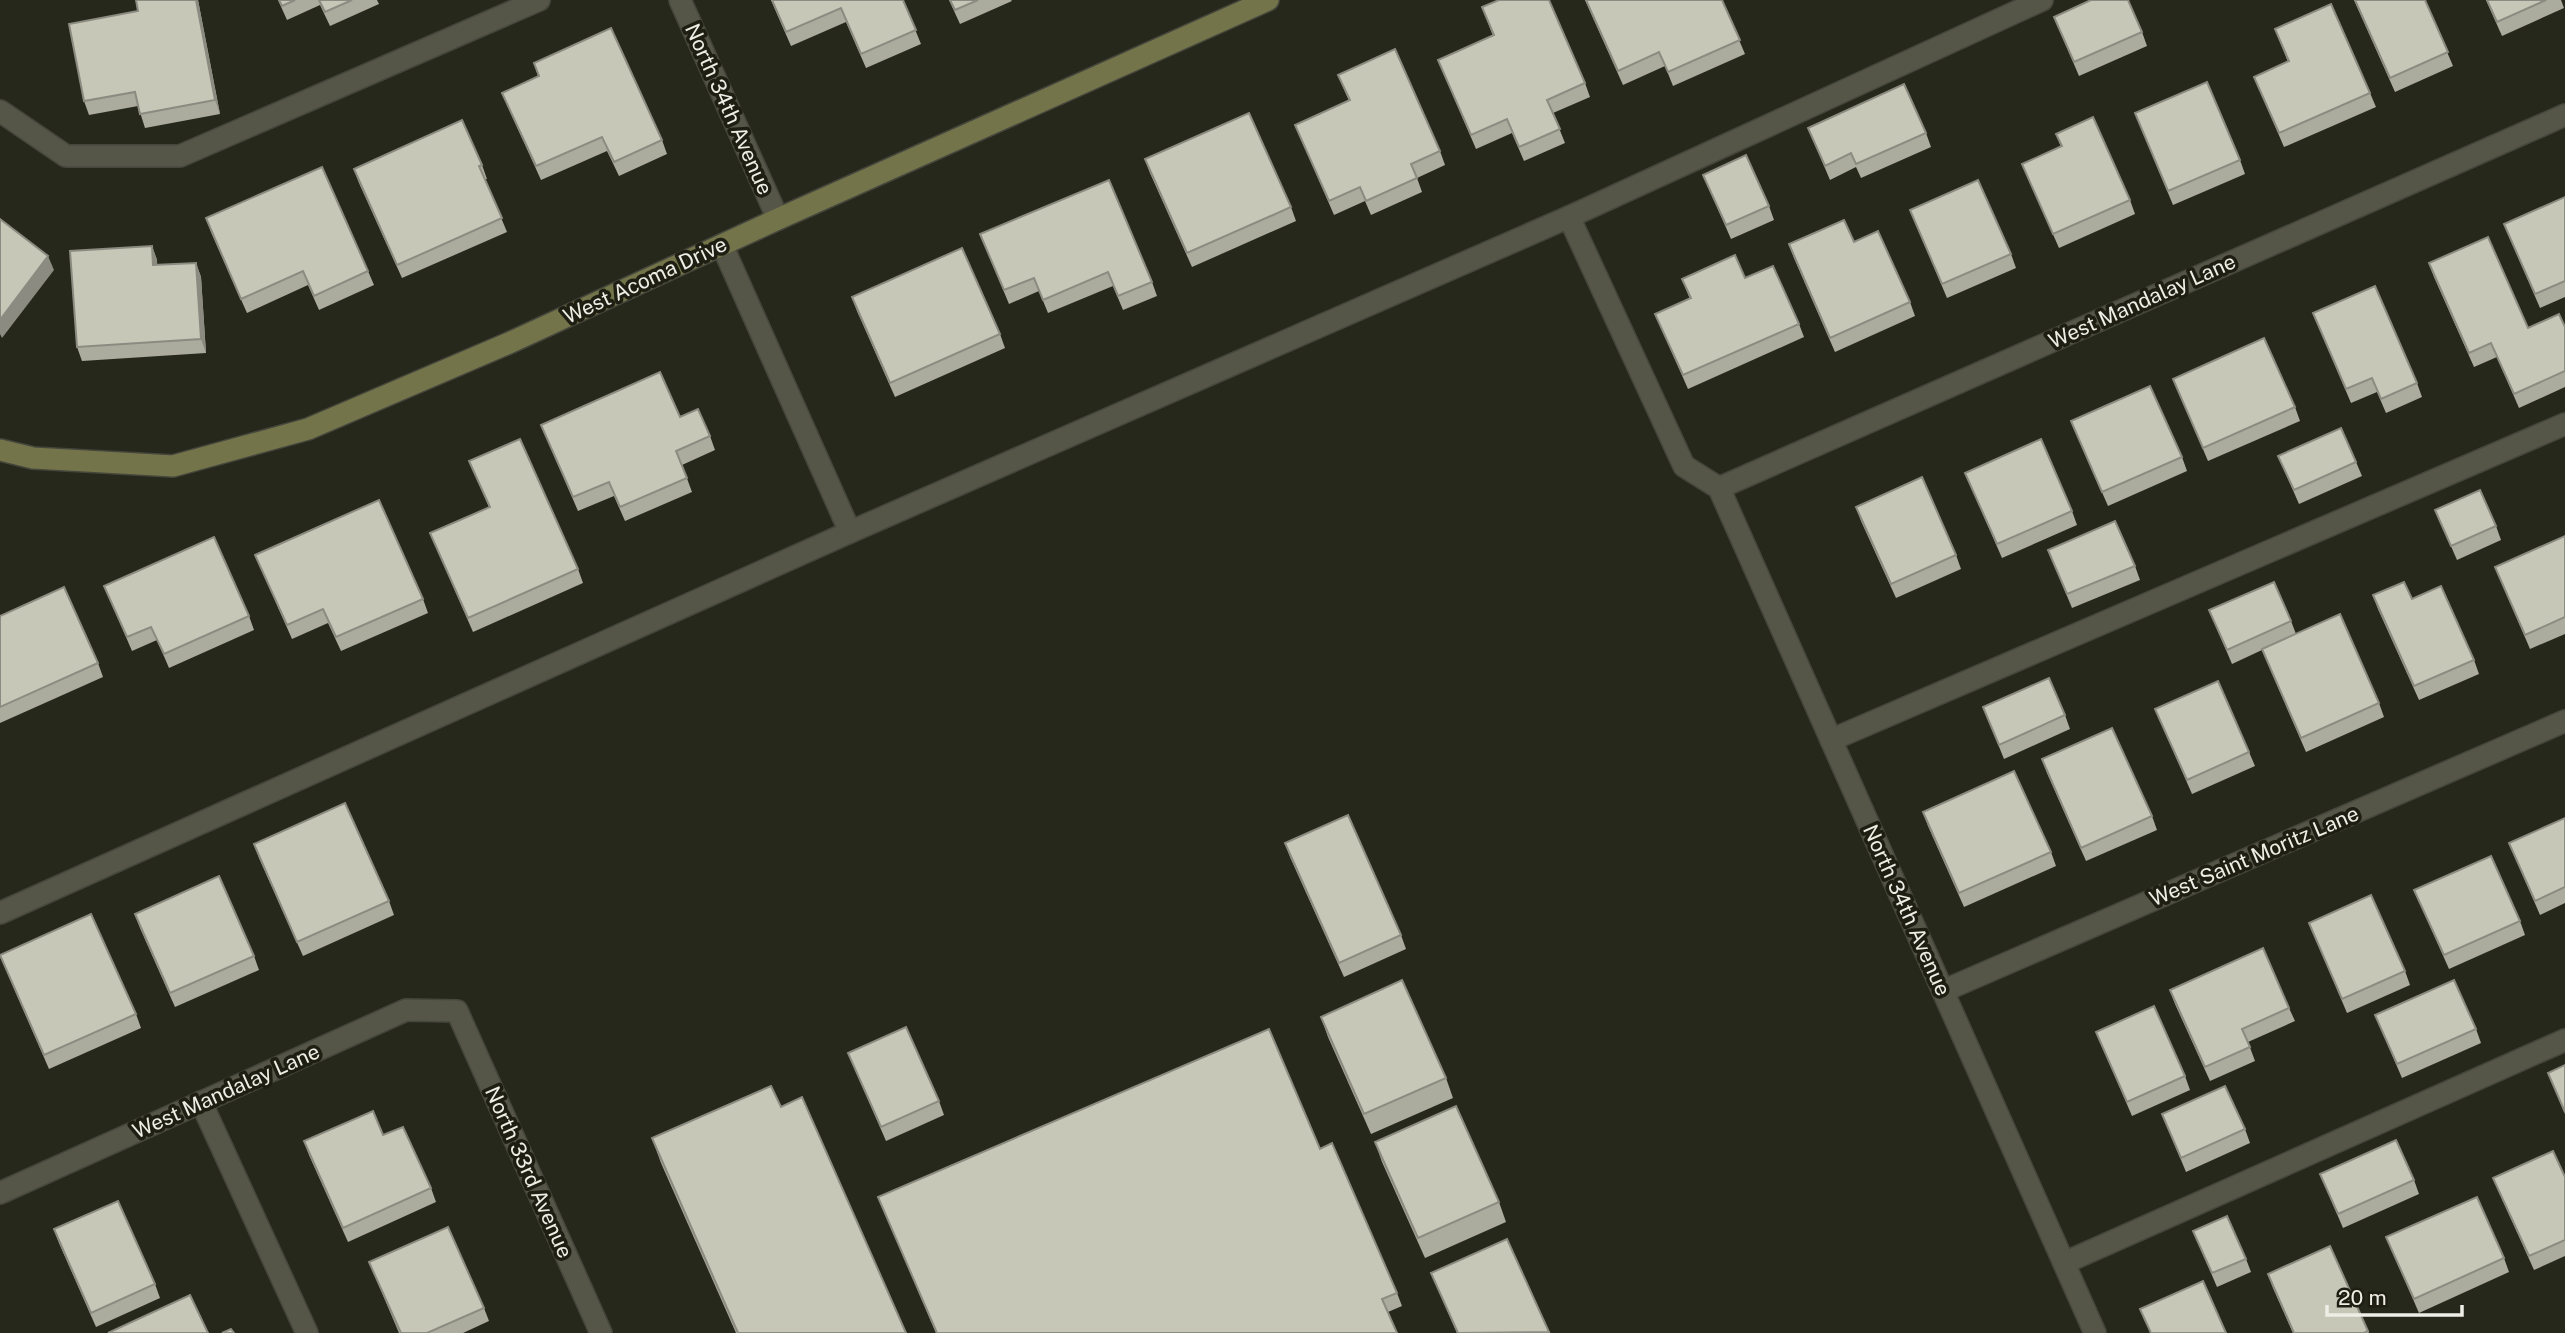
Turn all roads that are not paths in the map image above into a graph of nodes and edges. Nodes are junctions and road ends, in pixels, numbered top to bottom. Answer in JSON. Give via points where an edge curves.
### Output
{"nodes":[{"id":1,"x":539,"y":0,"type":"edge"},
{"id":2,"x":680,"y":0,"type":"edge"},
{"id":3,"x":1268,"y":0,"type":"edge"},
{"id":4,"x":2042,"y":0,"type":"edge"},
{"id":5,"x":0,"y":111,"type":"edge"},
{"id":6,"x":2565,"y":115,"type":"edge"},
{"id":7,"x":1569,"y":217,"type":"junction"},
{"id":8,"x":778,"y":219,"type":"junction"},
{"id":9,"x":722,"y":245,"type":"junction"},
{"id":10,"x":2565,"y":424,"type":"edge"},
{"id":11,"x":0,"y":450,"type":"edge"},
{"id":12,"x":1719,"y":488,"type":"junction"},
{"id":13,"x":850,"y":532,"type":"junction"},
{"id":14,"x":2565,"y":721,"type":"edge"},
{"id":15,"x":1831,"y":740,"type":"junction"},
{"id":16,"x":0,"y":913,"type":"edge"},
{"id":17,"x":1942,"y":991,"type":"junction"},
{"id":18,"x":457,"y":1012,"type":"joint"},
{"id":19,"x":2565,"y":1040,"type":"edge"},
{"id":20,"x":201,"y":1102,"type":"junction"},
{"id":21,"x":0,"y":1193,"type":"edge"},
{"id":22,"x":2064,"y":1263,"type":"junction"},
{"id":23,"x":307,"y":1333,"type":"edge"},
{"id":24,"x":601,"y":1333,"type":"edge"},
{"id":25,"x":2095,"y":1333,"type":"edge"}],
"edges":[{"from":1,"to":5,"type":"street","via":[[180,156],[66,156]]},
{"from":2,"to":8,"type":"street","name":"North 34th Avenue"},
{"from":3,"to":8,"type":"street","name":"West Acoma Drive"},
{"from":4,"to":7,"type":"street"},
{"from":6,"to":12,"type":"street","name":"West Mandalay Lane"},
{"from":7,"to":12,"type":"street","via":[[1684,466]]},
{"from":7,"to":13,"type":"street"},
{"from":8,"to":9,"type":"street","name":"West Acoma Drive"},
{"from":9,"to":11,"type":"street","name":"West Acoma Drive","via":[[308,429],[173,466],[33,458]]},
{"from":9,"to":13,"type":"street"},
{"from":10,"to":15,"type":"street"},
{"from":12,"to":15,"type":"street","name":"North 34th Avenue"},
{"from":13,"to":16,"type":"street"},
{"from":14,"to":17,"type":"street","name":"West Saint Moritz Lane"},
{"from":15,"to":17,"type":"street","name":"North 34th Avenue"},
{"from":17,"to":22,"type":"street","name":"North 34th Avenue"},
{"from":18,"to":20,"type":"street","name":"West Mandalay Lane","via":[[406,1010]]},
{"from":18,"to":24,"type":"street","name":"North 33rd Avenue"},
{"from":19,"to":22,"type":"street"},
{"from":20,"to":21,"type":"street","name":"West Mandalay Lane"},
{"from":20,"to":23,"type":"street"},
{"from":22,"to":25,"type":"street","name":"North 34th Avenue"}]}
